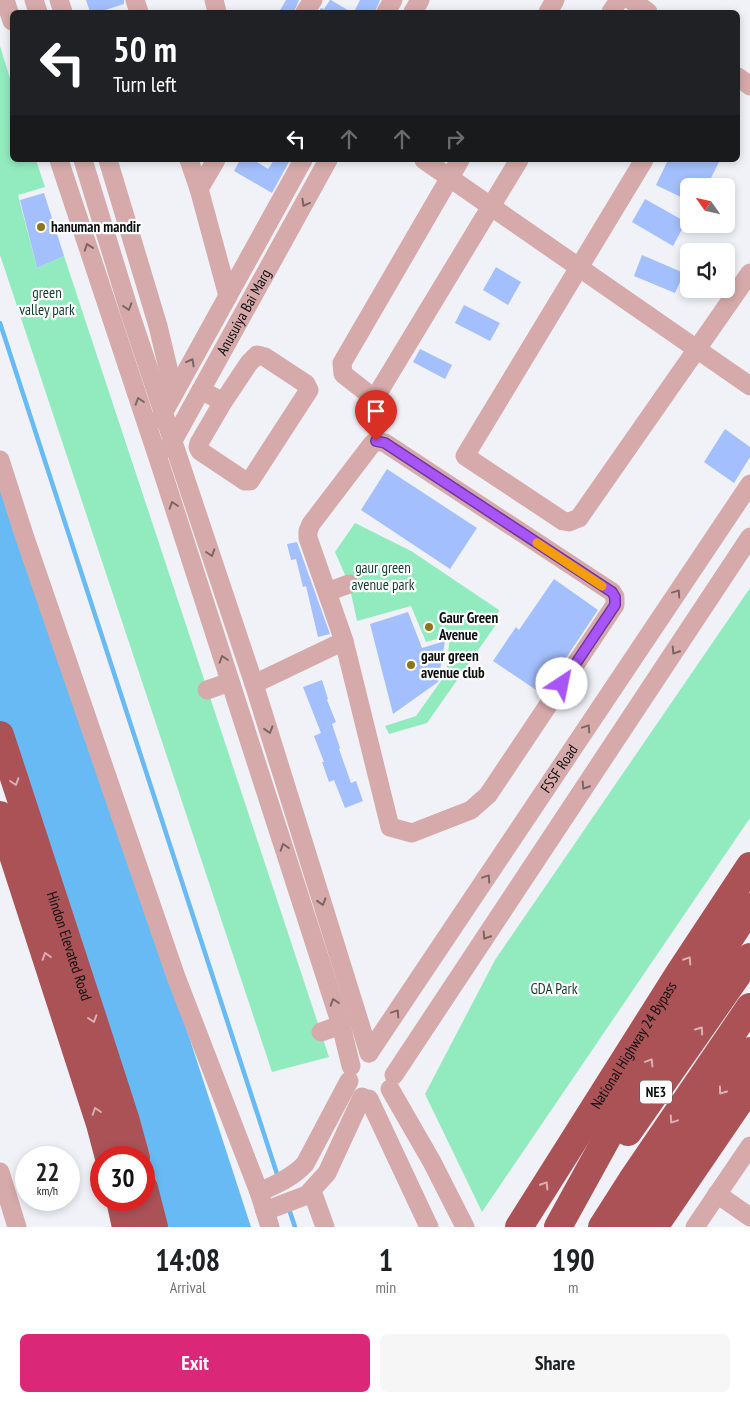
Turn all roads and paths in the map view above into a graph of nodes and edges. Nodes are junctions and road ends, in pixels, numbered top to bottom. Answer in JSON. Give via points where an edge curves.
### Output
{"nodes":[{"id":1,"x":6,"y":0,"type":"edge"},
{"id":2,"x":631,"y":0,"type":"edge"},
{"id":3,"x":645,"y":10,"type":"edge"},
{"id":4,"x":10,"y":14,"type":"edge"},
{"id":5,"x":60,"y":162,"type":"edge"},
{"id":6,"x":84,"y":162,"type":"edge"},
{"id":7,"x":109,"y":162,"type":"edge"},
{"id":8,"x":190,"y":162,"type":"edge"},
{"id":9,"x":215,"y":162,"type":"edge"},
{"id":10,"x":302,"y":162,"type":"edge"},
{"id":11,"x":327,"y":162,"type":"edge"},
{"id":12,"x":427,"y":162,"type":"edge"},
{"id":13,"x":459,"y":162,"type":"edge"},
{"id":14,"x":518,"y":162,"type":"edge"},
{"id":15,"x":643,"y":162,"type":"edge"},
{"id":16,"x":450,"y":178,"type":"junction"},
{"id":17,"x":199,"y":189,"type":"junction"},
{"id":18,"x":490,"y":206,"type":"junction"},
{"id":19,"x":579,"y":267,"type":"junction"},
{"id":20,"x":750,"y":273,"type":"edge"},
{"id":21,"x":228,"y":296,"type":"junction"},
{"id":22,"x":697,"y":349,"type":"junction"},
{"id":23,"x":750,"y":386,"type":"edge"},
{"id":24,"x":201,"y":390,"type":"junction"},
{"id":25,"x":174,"y":393,"type":"junction"},
{"id":26,"x":223,"y":402,"type":"junction"},
{"id":27,"x":164,"y":412,"type":"junction"},
{"id":28,"x":150,"y":436,"type":"junction"},
{"id":29,"x":173,"y":441,"type":"junction"},
{"id":30,"x":0,"y":460,"type":"edge"},
{"id":31,"x":160,"y":464,"type":"junction"},
{"id":32,"x":750,"y":484,"type":"edge"},
{"id":33,"x":750,"y":537,"type":"edge"},
{"id":34,"x":349,"y":584,"type":"dead end"},
{"id":35,"x":327,"y":592,"type":"junction"},
{"id":36,"x":344,"y":641,"type":"junction"},
{"id":37,"x":230,"y":682,"type":"junction"},
{"id":38,"x":254,"y":684,"type":"junction"},
{"id":39,"x":208,"y":690,"type":"dead end"},
{"id":40,"x":0,"y":735,"type":"edge"},
{"id":41,"x":0,"y":815,"type":"edge"},
{"id":42,"x":750,"y":866,"type":"edge"},
{"id":43,"x":750,"y":907,"type":"edge"},
{"id":44,"x":750,"y":957,"type":"edge"},
{"id":45,"x":750,"y":1007,"type":"edge"},
{"id":46,"x":341,"y":1025,"type":"junction"},
{"id":47,"x":321,"y":1032,"type":"dead end"},
{"id":48,"x":750,"y":1051,"type":"edge"},
{"id":49,"x":369,"y":1054,"type":"junction"},
{"id":50,"x":350,"y":1073,"type":"junction"},
{"id":51,"x":392,"y":1082,"type":"junction"},
{"id":52,"x":750,"y":1086,"type":"edge"},
{"id":53,"x":365,"y":1098,"type":"junction"},
{"id":54,"x":106,"y":1146,"type":"edge"},
{"id":55,"x":133,"y":1146,"type":"edge"},
{"id":56,"x":750,"y":1146,"type":"edge"},
{"id":57,"x":0,"y":1172,"type":"edge"},
{"id":58,"x":265,"y":1190,"type":"junction"},
{"id":59,"x":309,"y":1193,"type":"junction"},
{"id":60,"x":717,"y":1194,"type":"junction"},
{"id":61,"x":122,"y":1211,"type":"edge"},
{"id":62,"x":150,"y":1211,"type":"edge"},
{"id":63,"x":271,"y":1215,"type":"edge"},
{"id":64,"x":750,"y":1217,"type":"edge"},
{"id":65,"x":17,"y":1227,"type":"edge"},
{"id":66,"x":126,"y":1227,"type":"edge"},
{"id":67,"x":154,"y":1227,"type":"edge"},
{"id":68,"x":325,"y":1227,"type":"edge"},
{"id":69,"x":429,"y":1227,"type":"edge"},
{"id":70,"x":465,"y":1227,"type":"edge"},
{"id":71,"x":519,"y":1227,"type":"edge"},
{"id":72,"x":559,"y":1227,"type":"edge"},
{"id":73,"x":602,"y":1227,"type":"edge"},
{"id":74,"x":624,"y":1227,"type":"edge"},
{"id":75,"x":654,"y":1227,"type":"edge"},
{"id":76,"x":695,"y":1227,"type":"edge"}],
"edges":[{"from":1,"to":4,"type":"street"},
{"from":2,"to":3,"type":"street"},
{"from":28,"to":5,"type":"street","one_way":true},
{"from":6,"to":27,"type":"street","one_way":true},
{"from":7,"to":25,"type":"street","via":[[158,326]]},
{"from":8,"to":17,"type":"street"},
{"from":9,"to":17,"type":"street"},
{"from":10,"to":21,"type":"street","name":"Anusuiya Bai Marg"},
{"from":11,"to":24,"type":"street","name":"Anusuiya Bai Marg","one_way":true},
{"from":12,"to":16,"type":"street"},
{"from":13,"to":16,"type":"street"},
{"from":14,"to":18,"type":"street"},
{"from":15,"to":19,"type":"street"},
{"from":16,"to":18,"type":"street"},
{"from":16,"to":18,"type":"street","via":[[342,363],[343,374],[372,396],[378,393]]},
{"from":17,"to":21,"type":"street"},
{"from":18,"to":19,"type":"street"},
{"from":19,"to":22,"type":"street"},
{"from":19,"to":22,"type":"street","via":[[465,456],[563,521],[580,518]]},
{"from":20,"to":22,"type":"street"},
{"from":25,"to":21,"type":"street","name":"Anusuiya Bai Marg","one_way":true},
{"from":22,"to":23,"type":"street"},
{"from":24,"to":26,"type":"street"},
{"from":24,"to":29,"type":"street","name":"Anusuiya Bai Marg"},
{"from":25,"to":27,"type":"street","name":"Anusuiya Bai Marg"},
{"from":26,"to":26,"type":"street","via":[[198,447],[245,481],[250,481],[309,390],[306,384],[257,355]]},
{"from":27,"to":28,"type":"street","name":"Anusuiya Bai Marg"},
{"from":27,"to":29,"type":"street"},
{"from":28,"to":31,"type":"street"},
{"from":29,"to":31,"type":"street","name":"Anusuiya Bai Marg"},
{"from":29,"to":38,"type":"street","one_way":true},
{"from":30,"to":58,"type":"street","via":[[176,976]]},
{"from":37,"to":31,"type":"street","one_way":true},
{"from":49,"to":32,"type":"street","name":"FSSF Road","one_way":true},
{"from":33,"to":51,"type":"street","one_way":true},
{"from":34,"to":35,"type":"street"},
{"from":35,"to":36,"type":"street"},
{"from":35,"to":36,"type":"street","via":[[308,538],[310,524],[376,441],[385,443],[615,597],[615,605],[488,795],[471,810],[412,833],[390,828]]},
{"from":36,"to":38,"type":"street"},
{"from":37,"to":39,"type":"street"},
{"from":46,"to":37,"type":"street","one_way":true},
{"from":38,"to":49,"type":"street","one_way":true},
{"from":40,"to":55,"type":"highway","name":"Hindon Elevated Road","one_way":true},
{"from":54,"to":41,"type":"highway","name":"Hindon Elevated Road","one_way":true},
{"from":71,"to":42,"type":"highway","name":"National Highway 24 Bypass","one_way":true},
{"from":72,"to":43,"type":"highway","one_way":true,"via":[[649,1062]]},
{"from":72,"to":44,"type":"highway","number":"NE3","one_way":true},
{"from":45,"to":73,"type":"highway","number":"NE3","one_way":true},
{"from":46,"to":47,"type":"street"},
{"from":46,"to":50,"type":"street"},
{"from":48,"to":74,"type":"highway","one_way":true},
{"from":49,"to":50,"type":"street","via":[[355,1060]]},
{"from":49,"to":51,"type":"street","via":[[384,1057],[390,1063]]},
{"from":50,"to":53,"type":"street","via":[[356,1094]]},
{"from":50,"to":58,"type":"street","via":[[305,1164],[298,1172]]},
{"from":51,"to":53,"type":"street","via":[[383,1096]]},
{"from":51,"to":70,"type":"street"},
{"from":52,"to":75,"type":"highway"},
{"from":53,"to":59,"type":"street","via":[[327,1174]]},
{"from":53,"to":69,"type":"street"},
{"from":56,"to":60,"type":"street"},
{"from":57,"to":65,"type":"street"},
{"from":58,"to":63,"type":"street"},
{"from":59,"to":63,"type":"street"},
{"from":59,"to":68,"type":"street"},
{"from":60,"to":64,"type":"street"},
{"from":60,"to":76,"type":"street"},
{"from":61,"to":66,"type":"highway"},
{"from":62,"to":67,"type":"highway"}]}
